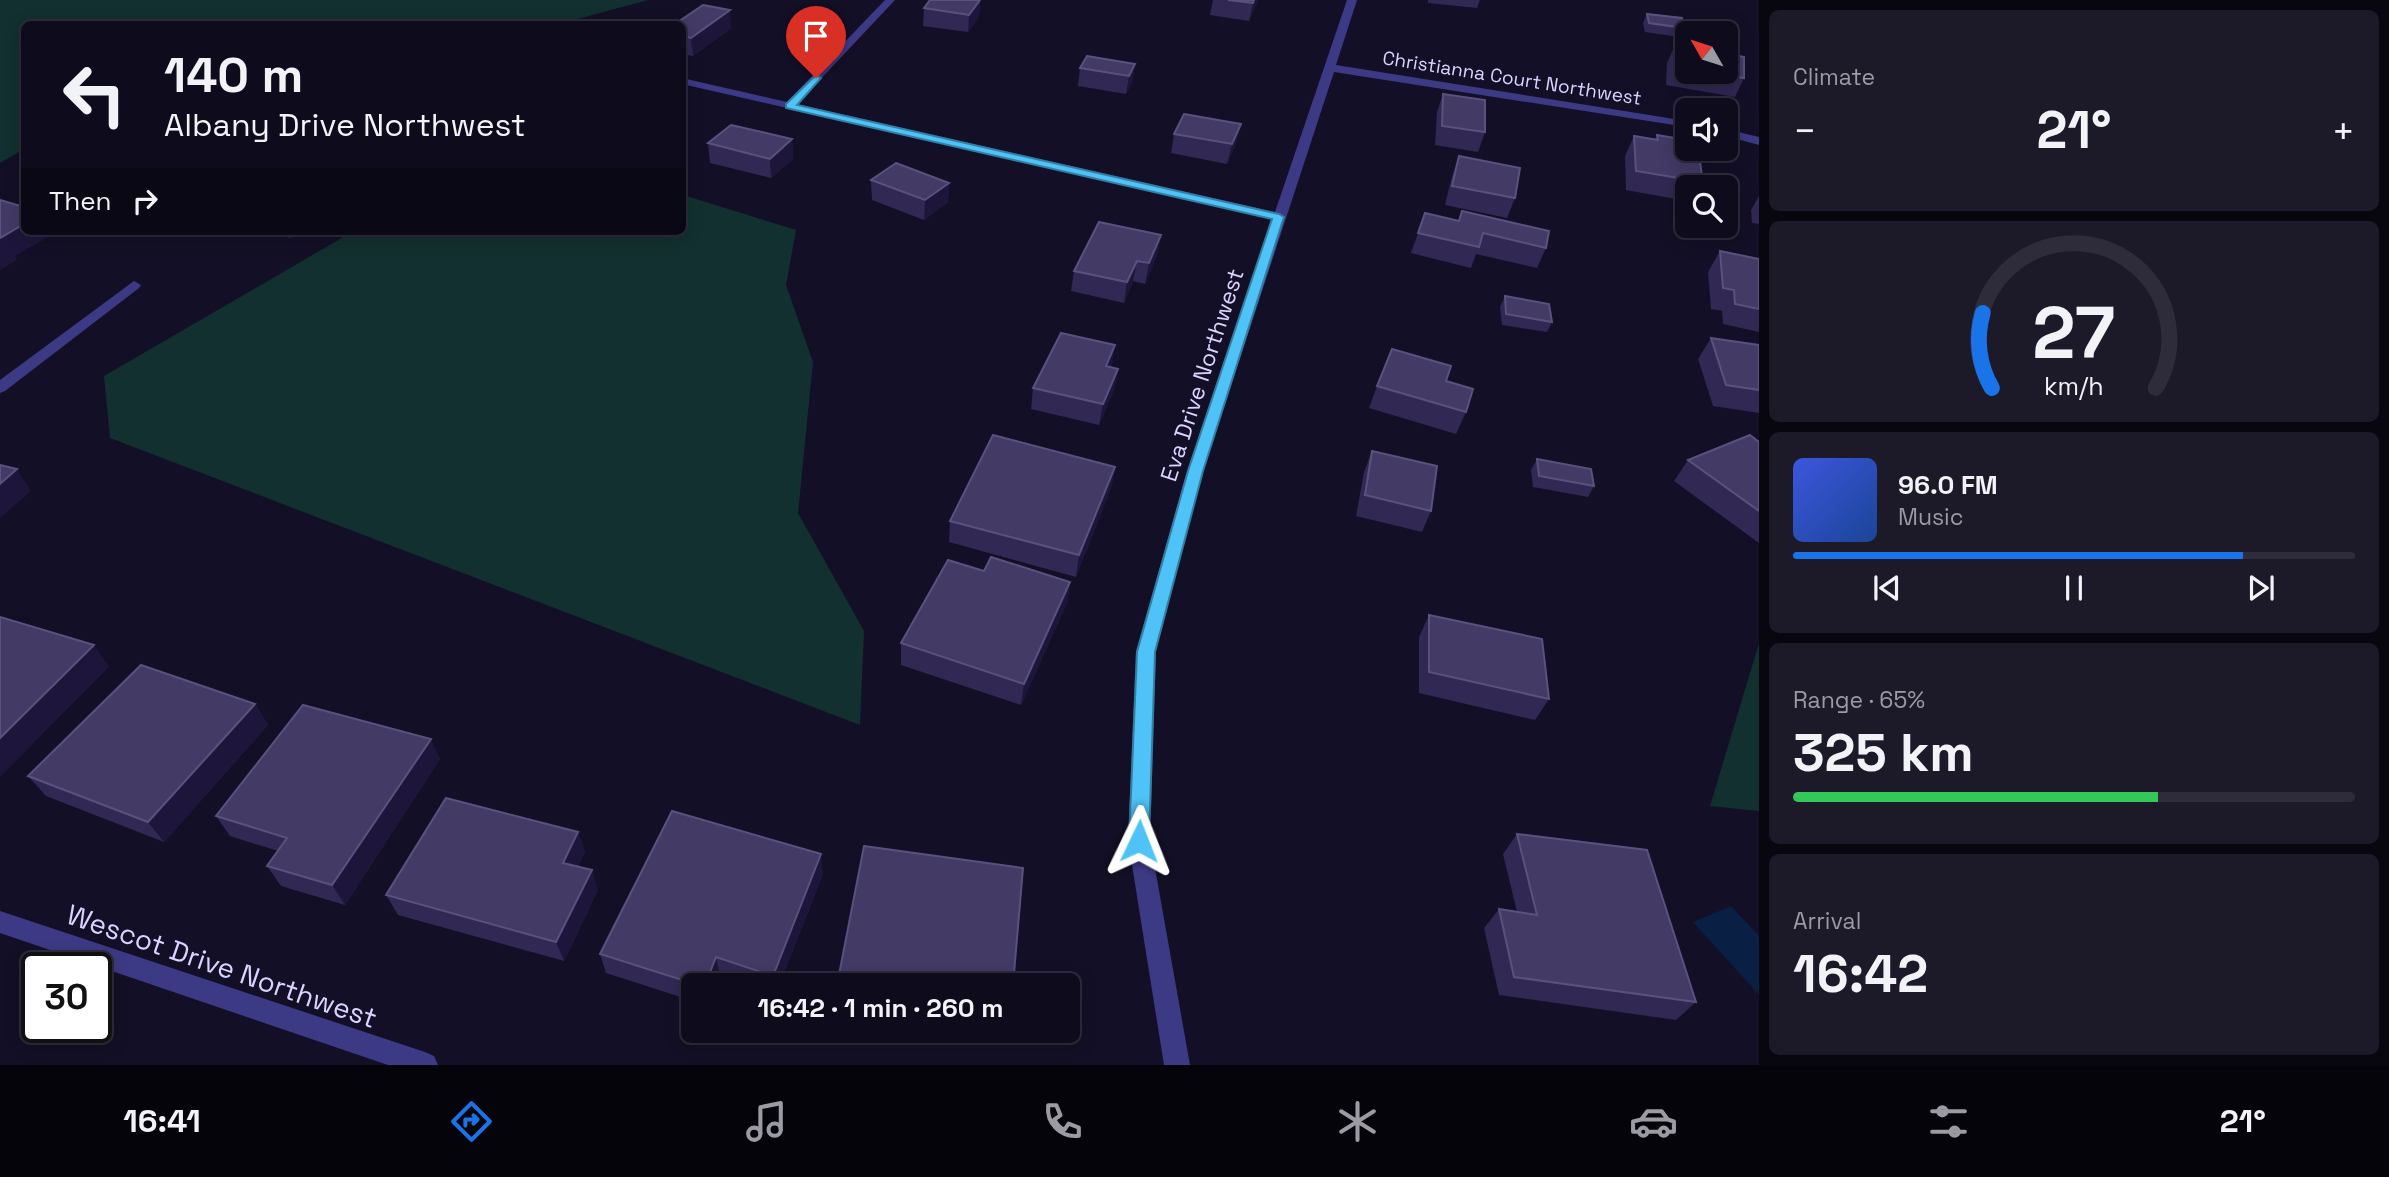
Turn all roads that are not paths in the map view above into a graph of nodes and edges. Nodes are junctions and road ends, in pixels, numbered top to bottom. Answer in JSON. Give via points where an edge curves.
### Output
{"nodes":[{"id":1,"x":890,"y":0,"type":"edge"},
{"id":2,"x":1352,"y":0,"type":"edge"},
{"id":3,"x":1331,"y":68,"type":"junction"},
{"id":4,"x":686,"y":82,"type":"edge"},
{"id":5,"x":789,"y":106,"type":"junction"},
{"id":6,"x":1675,"y":122,"type":"edge"},
{"id":7,"x":1738,"y":136,"type":"edge"},
{"id":8,"x":1759,"y":141,"type":"edge"},
{"id":9,"x":1279,"y":217,"type":"junction"},
{"id":10,"x":134,"y":285,"type":"dead end"},
{"id":11,"x":0,"y":388,"type":"edge"},
{"id":12,"x":0,"y":922,"type":"edge"},
{"id":13,"x":425,"y":1065,"type":"edge"},
{"id":14,"x":1177,"y":1065,"type":"edge"}],
"edges":[{"from":1,"to":5,"type":"street"},
{"from":2,"to":3,"type":"street","name":"Eva Drive Northwest"},
{"from":3,"to":6,"type":"street","name":"Christianna Court Northwest"},
{"from":3,"to":9,"type":"street","name":"Eva Drive Northwest"},
{"from":4,"to":5,"type":"street"},
{"from":5,"to":9,"type":"street"},
{"from":7,"to":8,"type":"street"},
{"from":9,"to":14,"type":"street","name":"Eva Drive Northwest","via":[[1195,471],[1146,652],[1139,841]]},
{"from":10,"to":11,"type":"street"},
{"from":12,"to":13,"type":"street","name":"Wescot Drive Northwest"}]}
